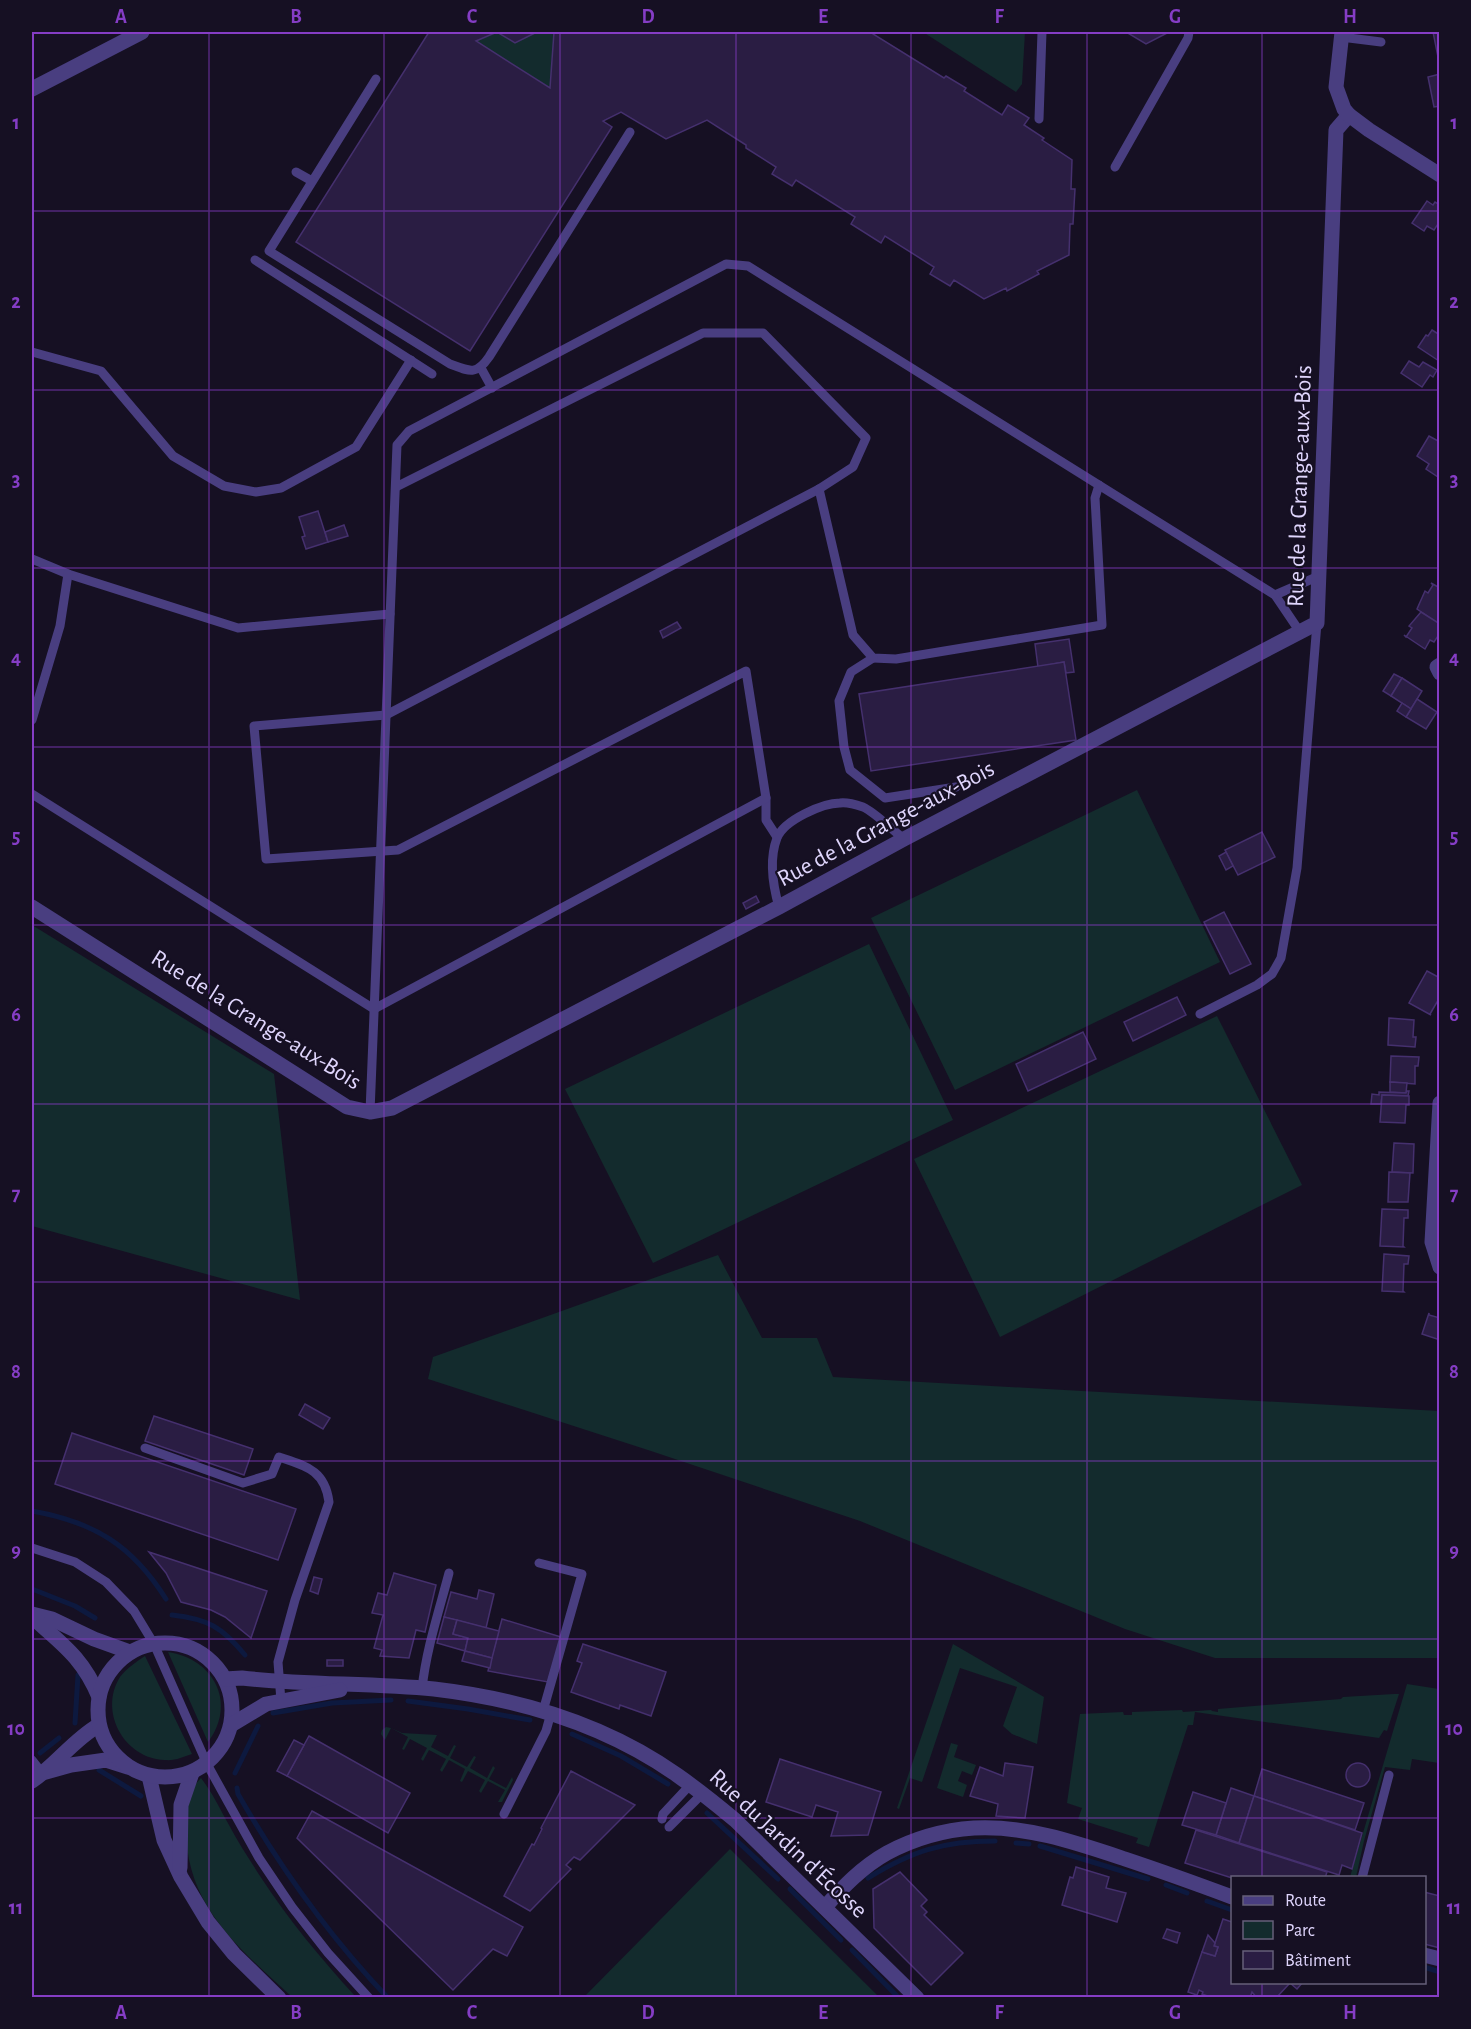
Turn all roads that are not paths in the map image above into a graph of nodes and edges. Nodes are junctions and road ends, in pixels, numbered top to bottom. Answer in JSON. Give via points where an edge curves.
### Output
{"nodes":[{"id":1,"x":142,"y":32,"type":"edge"},
{"id":2,"x":1042,"y":32,"type":"edge"},
{"id":3,"x":1189,"y":32,"type":"edge"},
{"id":4,"x":1342,"y":34,"type":"edge"},
{"id":5,"x":1381,"y":42,"type":"dead end"},
{"id":6,"x":376,"y":78,"type":"dead end"},
{"id":7,"x":32,"y":89,"type":"edge"},
{"id":8,"x":1349,"y":115,"type":"junction"},
{"id":9,"x":1039,"y":119,"type":"dead end"},
{"id":10,"x":630,"y":132,"type":"dead end"},
{"id":11,"x":1115,"y":167,"type":"dead end"},
{"id":12,"x":296,"y":172,"type":"dead end"},
{"id":13,"x":1440,"y":176,"type":"edge"},
{"id":14,"x":312,"y":181,"type":"junction"},
{"id":15,"x":255,"y":260,"type":"dead end"},
{"id":16,"x":32,"y":352,"type":"edge"},
{"id":17,"x":411,"y":360,"type":"junction"},
{"id":18,"x":481,"y":369,"type":"junction"},
{"id":19,"x":432,"y":374,"type":"dead end"},
{"id":20,"x":492,"y":388,"type":"junction"},
{"id":21,"x":1099,"y":485,"type":"junction"},
{"id":22,"x":396,"y":488,"type":"junction"},
{"id":23,"x":819,"y":489,"type":"junction"},
{"id":24,"x":32,"y":559,"type":"edge"},
{"id":25,"x":68,"y":574,"type":"junction"},
{"id":26,"x":1319,"y":576,"type":"junction"},
{"id":27,"x":1275,"y":595,"type":"junction"},
{"id":28,"x":390,"y":614,"type":"junction"},
{"id":29,"x":1317,"y":623,"type":"junction"},
{"id":30,"x":1300,"y":632,"type":"junction"},
{"id":31,"x":873,"y":658,"type":"junction"},
{"id":32,"x":1440,"y":665,"type":"edge"},
{"id":33,"x":1440,"y":674,"type":"edge"},
{"id":34,"x":386,"y":714,"type":"junction"},
{"id":35,"x":32,"y":720,"type":"edge"},
{"id":36,"x":956,"y":787,"type":"dead end"},
{"id":37,"x":32,"y":794,"type":"edge"},
{"id":38,"x":766,"y":798,"type":"junction"},
{"id":39,"x":777,"y":837,"type":"junction"},
{"id":40,"x":904,"y":839,"type":"junction"},
{"id":41,"x":381,"y":852,"type":"junction"},
{"id":42,"x":32,"y":906,"type":"edge"},
{"id":43,"x":779,"y":907,"type":"junction"},
{"id":44,"x":374,"y":1009,"type":"junction"},
{"id":45,"x":1200,"y":1014,"type":"dead end"},
{"id":46,"x":1440,"y":1103,"type":"edge"},
{"id":47,"x":370,"y":1112,"type":"junction"},
{"id":48,"x":1440,"y":1267,"type":"edge"},
{"id":49,"x":145,"y":1448,"type":"dead end"},
{"id":50,"x":32,"y":1548,"type":"edge"},
{"id":51,"x":539,"y":1563,"type":"dead end"},
{"id":52,"x":449,"y":1573,"type":"dead end"},
{"id":53,"x":32,"y":1615,"type":"edge"},
{"id":54,"x":154,"y":1644,"type":"junction"},
{"id":55,"x":130,"y":1652,"type":"junction"},
{"id":56,"x":225,"y":1679,"type":"junction"},
{"id":57,"x":278,"y":1681,"type":"junction"},
{"id":58,"x":373,"y":1686,"type":"junction"},
{"id":59,"x":422,"y":1689,"type":"junction"},
{"id":60,"x":99,"y":1697,"type":"junction"},
{"id":61,"x":281,"y":1701,"type":"junction"},
{"id":62,"x":547,"y":1712,"type":"junction"},
{"id":63,"x":99,"y":1725,"type":"junction"},
{"id":64,"x":231,"y":1725,"type":"junction"},
{"id":65,"x":32,"y":1760,"type":"edge"},
{"id":66,"x":207,"y":1764,"type":"junction"},
{"id":67,"x":128,"y":1767,"type":"junction"},
{"id":68,"x":192,"y":1773,"type":"junction"},
{"id":69,"x":1389,"y":1775,"type":"dead end"},
{"id":70,"x":40,"y":1776,"type":"edge"},
{"id":71,"x":149,"y":1776,"type":"junction"},
{"id":72,"x":697,"y":1789,"type":"junction"},
{"id":73,"x":504,"y":1814,"type":"dead end"},
{"id":74,"x":662,"y":1819,"type":"dead end"},
{"id":75,"x":669,"y":1827,"type":"dead end"},
{"id":76,"x":1363,"y":1876,"type":"edge"},
{"id":77,"x":181,"y":1877,"type":"junction"},
{"id":78,"x":1231,"y":1896,"type":"edge"},
{"id":79,"x":825,"y":1907,"type":"junction"},
{"id":80,"x":279,"y":1998,"type":"edge"},
{"id":81,"x":369,"y":1998,"type":"edge"},
{"id":82,"x":917,"y":1998,"type":"edge"}],
"edges":[{"from":1,"to":7,"type":"street"},
{"from":2,"to":9,"type":"lane"},
{"from":3,"to":11,"type":"lane"},
{"from":4,"to":5,"type":"lane"},
{"from":4,"to":8,"type":"street","via":[[1336,87]]},
{"from":6,"to":14,"type":"lane"},
{"from":8,"to":13,"type":"street"},
{"from":8,"to":26,"type":"street","name":"Rue de la Grange-aux-Bois","via":[[1336,130]]},
{"from":10,"to":18,"type":"lane"},
{"from":12,"to":14,"type":"lane"},
{"from":14,"to":18,"type":"lane","via":[[269,251],[450,364],[470,372]]},
{"from":15,"to":17,"type":"lane"},
{"from":16,"to":17,"type":"lane","via":[[100,371],[173,456],[224,486],[256,492],[281,488],[356,447]]},
{"from":17,"to":19,"type":"lane"},
{"from":18,"to":20,"type":"lane"},
{"from":20,"to":21,"type":"lane","via":[[726,264],[748,266]]},
{"from":20,"to":22,"type":"lane","via":[[409,431],[397,445]]},
{"from":21,"to":27,"type":"lane"},
{"from":21,"to":31,"type":"lane","via":[[1095,498],[1102,625],[896,659]]},
{"from":22,"to":23,"type":"lane","via":[[703,333],[763,333],[866,438],[854,467]]},
{"from":22,"to":28,"type":"lane"},
{"from":23,"to":31,"type":"lane","via":[[853,635]]},
{"from":23,"to":34,"type":"lane"},
{"from":24,"to":25,"type":"lane"},
{"from":25,"to":28,"type":"lane","via":[[238,628]]},
{"from":25,"to":35,"type":"lane","via":[[60,626]]},
{"from":26,"to":27,"type":"lane"},
{"from":26,"to":29,"type":"street","name":"Rue de la Grange-aux-Bois"},
{"from":27,"to":30,"type":"lane"},
{"from":28,"to":34,"type":"lane"},
{"from":29,"to":30,"type":"street","name":"Rue de la Grange-aux-Bois"},
{"from":29,"to":45,"type":"lane","via":[[1298,868],[1281,958],[1272,974],[1257,985]]},
{"from":30,"to":40,"type":"street","name":"Rue de la Grange-aux-Bois"},
{"from":31,"to":36,"type":"lane","via":[[851,672],[839,701],[850,770],[885,798]]},
{"from":32,"to":33,"type":"street"},
{"from":34,"to":41,"type":"lane"},
{"from":34,"to":41,"type":"lane","via":[[254,726],[266,859]]},
{"from":37,"to":44,"type":"lane"},
{"from":38,"to":39,"type":"lane","via":[[766,820]]},
{"from":38,"to":41,"type":"lane","via":[[746,671],[398,850]]},
{"from":38,"to":44,"type":"lane"},
{"from":39,"to":40,"type":"lane","via":[[786,824],[825,805],[842,802],[863,807]]},
{"from":39,"to":43,"type":"lane","via":[[774,886]]},
{"from":40,"to":43,"type":"street","name":"Rue de la Grange-aux-Bois"},
{"from":41,"to":44,"type":"lane"},
{"from":42,"to":47,"type":"street","name":"Rue de la Grange-aux-Bois","via":[[347,1107]]},
{"from":43,"to":47,"type":"street","name":"Rue de la Grange-aux-Bois","via":[[392,1108]]},
{"from":44,"to":47,"type":"lane"},
{"from":46,"to":48,"type":"street","via":[[1432,1242]]},
{"from":49,"to":57,"type":"lane","via":[[243,1483],[272,1474],[279,1457],[308,1467],[327,1490],[328,1502],[278,1662]]},
{"from":50,"to":54,"type":"lane","via":[[75,1562],[106,1582],[134,1611]]},
{"from":51,"to":62,"type":"lane","via":[[582,1574]]},
{"from":52,"to":59,"type":"lane"},
{"from":53,"to":55,"type":"street","via":[[52,1619]]},
{"from":53,"to":60,"type":"street","via":[[78,1659]]},
{"from":54,"to":55,"type":"street"},
{"from":54,"to":56,"type":"street","via":[[177,1643],[203,1654]]},
{"from":54,"to":66,"type":"lane"},
{"from":55,"to":60,"type":"street","via":[[110,1671]]},
{"from":56,"to":57,"type":"street","name":"Rue du Jardin d'Écosse"},
{"from":56,"to":64,"type":"street","via":[[233,1709]]},
{"from":57,"to":58,"type":"street","name":"Rue du Jardin d'Écosse"},
{"from":57,"to":61,"type":"lane"},
{"from":58,"to":59,"type":"street","name":"Rue du Jardin d'Écosse"},
{"from":58,"to":61,"type":"street","name":"Rue du Jardin d'Écosse"},
{"from":59,"to":62,"type":"street","name":"Rue du Jardin d'Écosse"},
{"from":60,"to":63,"type":"street"},
{"from":61,"to":64,"type":"street","name":"Rue du Jardin d'Écosse","via":[[266,1704]]},
{"from":62,"to":72,"type":"street","name":"Rue du Jardin d'Écosse","via":[[631,1747]]},
{"from":62,"to":73,"type":"lane","via":[[546,1731]]},
{"from":63,"to":67,"type":"street","via":[[110,1749]]},
{"from":63,"to":70,"type":"street"},
{"from":64,"to":66,"type":"street","via":[[222,1746]]},
{"from":65,"to":70,"type":"lane"},
{"from":66,"to":68,"type":"street"},
{"from":66,"to":81,"type":"lane","via":[[259,1858],[292,1907]]},
{"from":67,"to":70,"type":"street","via":[[106,1760]]},
{"from":67,"to":71,"type":"street"},
{"from":68,"to":71,"type":"street","via":[[171,1778]]},
{"from":68,"to":77,"type":"street","via":[[181,1804]]},
{"from":69,"to":76,"type":"lane"},
{"from":71,"to":77,"type":"street","via":[[164,1840]]},
{"from":72,"to":74,"type":"lane","via":[[663,1814]]},
{"from":72,"to":75,"type":"lane"},
{"from":72,"to":79,"type":"street","name":"Rue du Jardin d'Écosse"},
{"from":77,"to":80,"type":"street","via":[[208,1922]]},
{"from":78,"to":79,"type":"street","via":[[1086,1846],[1041,1834],[975,1828],[924,1838],[886,1854],[855,1876]]},
{"from":79,"to":82,"type":"street","name":"Rue du Jardin d'Écosse"}]}
